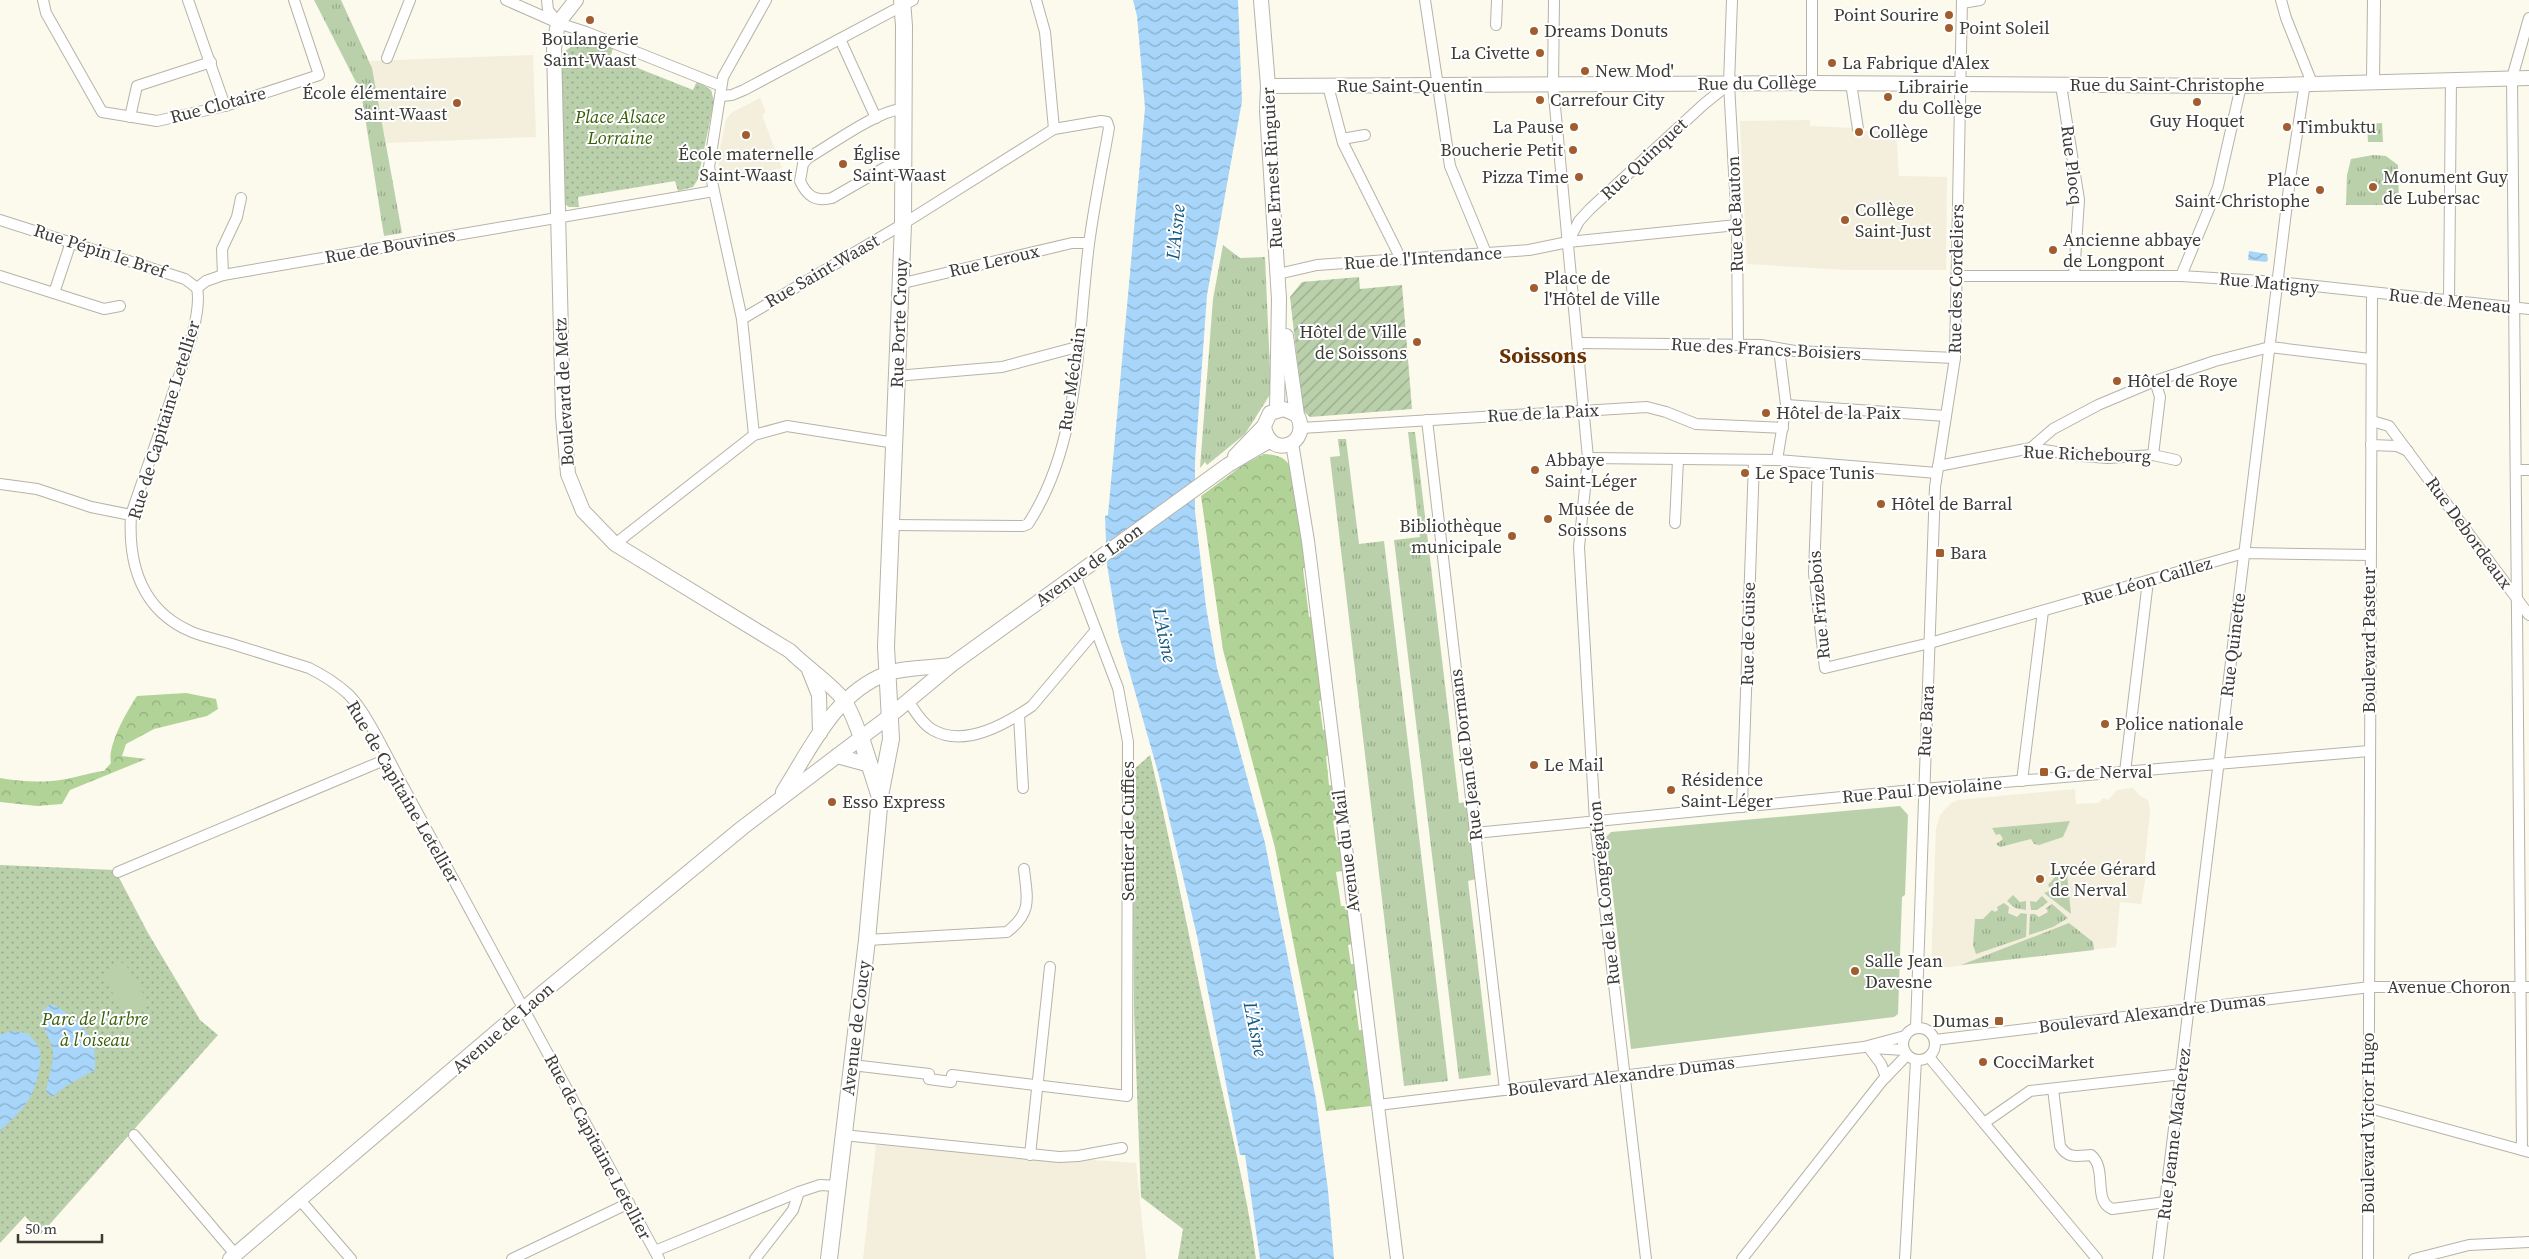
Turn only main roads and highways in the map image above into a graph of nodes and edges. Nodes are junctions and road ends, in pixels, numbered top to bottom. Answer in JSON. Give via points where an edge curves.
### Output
{"nodes":[{"id":1,"x":576,"y":0,"type":"edge"},
{"id":2,"x":1261,"y":0,"type":"edge"},
{"id":3,"x":906,"y":2,"type":"edge"},
{"id":4,"x":2529,"y":78,"type":"edge"},
{"id":5,"x":1961,"y":84,"type":"joint"},
{"id":6,"x":1553,"y":85,"type":"joint"},
{"id":7,"x":1268,"y":86,"type":"junction"},
{"id":8,"x":1279,"y":299,"type":"junction"},
{"id":9,"x":1276,"y":410,"type":"junction"},
{"id":10,"x":1299,"y":422,"type":"junction"},
{"id":11,"x":1264,"y":426,"type":"junction"},
{"id":12,"x":1270,"y":441,"type":"junction"},
{"id":13,"x":1228,"y":465,"type":"junction"},
{"id":14,"x":951,"y":665,"type":"junction"},
{"id":15,"x":809,"y":670,"type":"junction"},
{"id":16,"x":888,"y":673,"type":"junction"},
{"id":17,"x":844,"y":700,"type":"junction"},
{"id":18,"x":890,"y":715,"type":"junction"},
{"id":19,"x":820,"y":733,"type":"junction"},
{"id":20,"x":861,"y":738,"type":"junction"},
{"id":21,"x":837,"y":756,"type":"junction"},
{"id":22,"x":870,"y":765,"type":"junction"},
{"id":23,"x":880,"y":796,"type":"junction"},
{"id":24,"x":778,"y":799,"type":"junction"},
{"id":25,"x":232,"y":1257,"type":"edge"},
{"id":26,"x":829,"y":1259,"type":"edge"}],
"edges":[{"from":1,"to":15,"type":"main road","name":"Boulevard de Metz","via":[[558,23],[554,48],[563,416],[568,474],[583,511],[615,544],[790,651]]},
{"from":2,"to":7,"type":"main road","name":"Rue Ernest Ringuier"},
{"from":3,"to":16,"type":"main road","name":"Rue Porte Crouy","via":[[902,109],[903,224],[886,647]]},
{"from":4,"to":5,"type":"main road","name":"Rue du Saint-Christophe","via":[[2241,86]]},
{"from":5,"to":6,"type":"main road","name":"Rue du Collège"},
{"from":6,"to":7,"type":"main road","name":"Rue Saint-Quentin"},
{"from":7,"to":8,"type":"main road","name":"Rue Ernest Ringuier"},
{"from":8,"to":9,"type":"main road"},
{"from":8,"to":10,"type":"main road"},
{"from":9,"to":10,"type":"main road","via":[[1291,411]]},
{"from":9,"to":11,"type":"main road","via":[[1270,413]]},
{"from":10,"to":12,"type":"main road","via":[[1298,437],[1292,443],[1285,446]]},
{"from":11,"to":12,"type":"main road"},
{"from":11,"to":13,"type":"main road","name":"Avenue de Laon"},
{"from":12,"to":13,"type":"main road","name":"Avenue de Laon"},
{"from":13,"to":14,"type":"main road","name":"Avenue de Laon"},
{"from":14,"to":16,"type":"main road"},
{"from":14,"to":18,"type":"main road","name":"Avenue de Laon"},
{"from":15,"to":17,"type":"main road","name":"Boulevard de Metz"},
{"from":15,"to":19,"type":"main road","via":[[818,695]]},
{"from":16,"to":17,"type":"main road","via":[[865,684]]},
{"from":16,"to":18,"type":"main road","name":"Rue Porte Crouy"},
{"from":17,"to":19,"type":"main road"},
{"from":17,"to":20,"type":"main road"},
{"from":18,"to":20,"type":"main road","name":"Avenue de Laon"},
{"from":18,"to":23,"type":"main road","name":"Avenue de Coucy","via":[[890,746]]},
{"from":19,"to":24,"type":"main road"},
{"from":20,"to":21,"type":"main road","name":"Avenue de Laon"},
{"from":20,"to":22,"type":"main road"},
{"from":21,"to":22,"type":"main road"},
{"from":21,"to":24,"type":"main road","name":"Avenue de Laon"},
{"from":22,"to":23,"type":"main road"},
{"from":23,"to":26,"type":"main road","name":"Avenue de Coucy","via":[[867,940]]},
{"from":24,"to":25,"type":"main road","name":"Avenue de Laon"}]}
